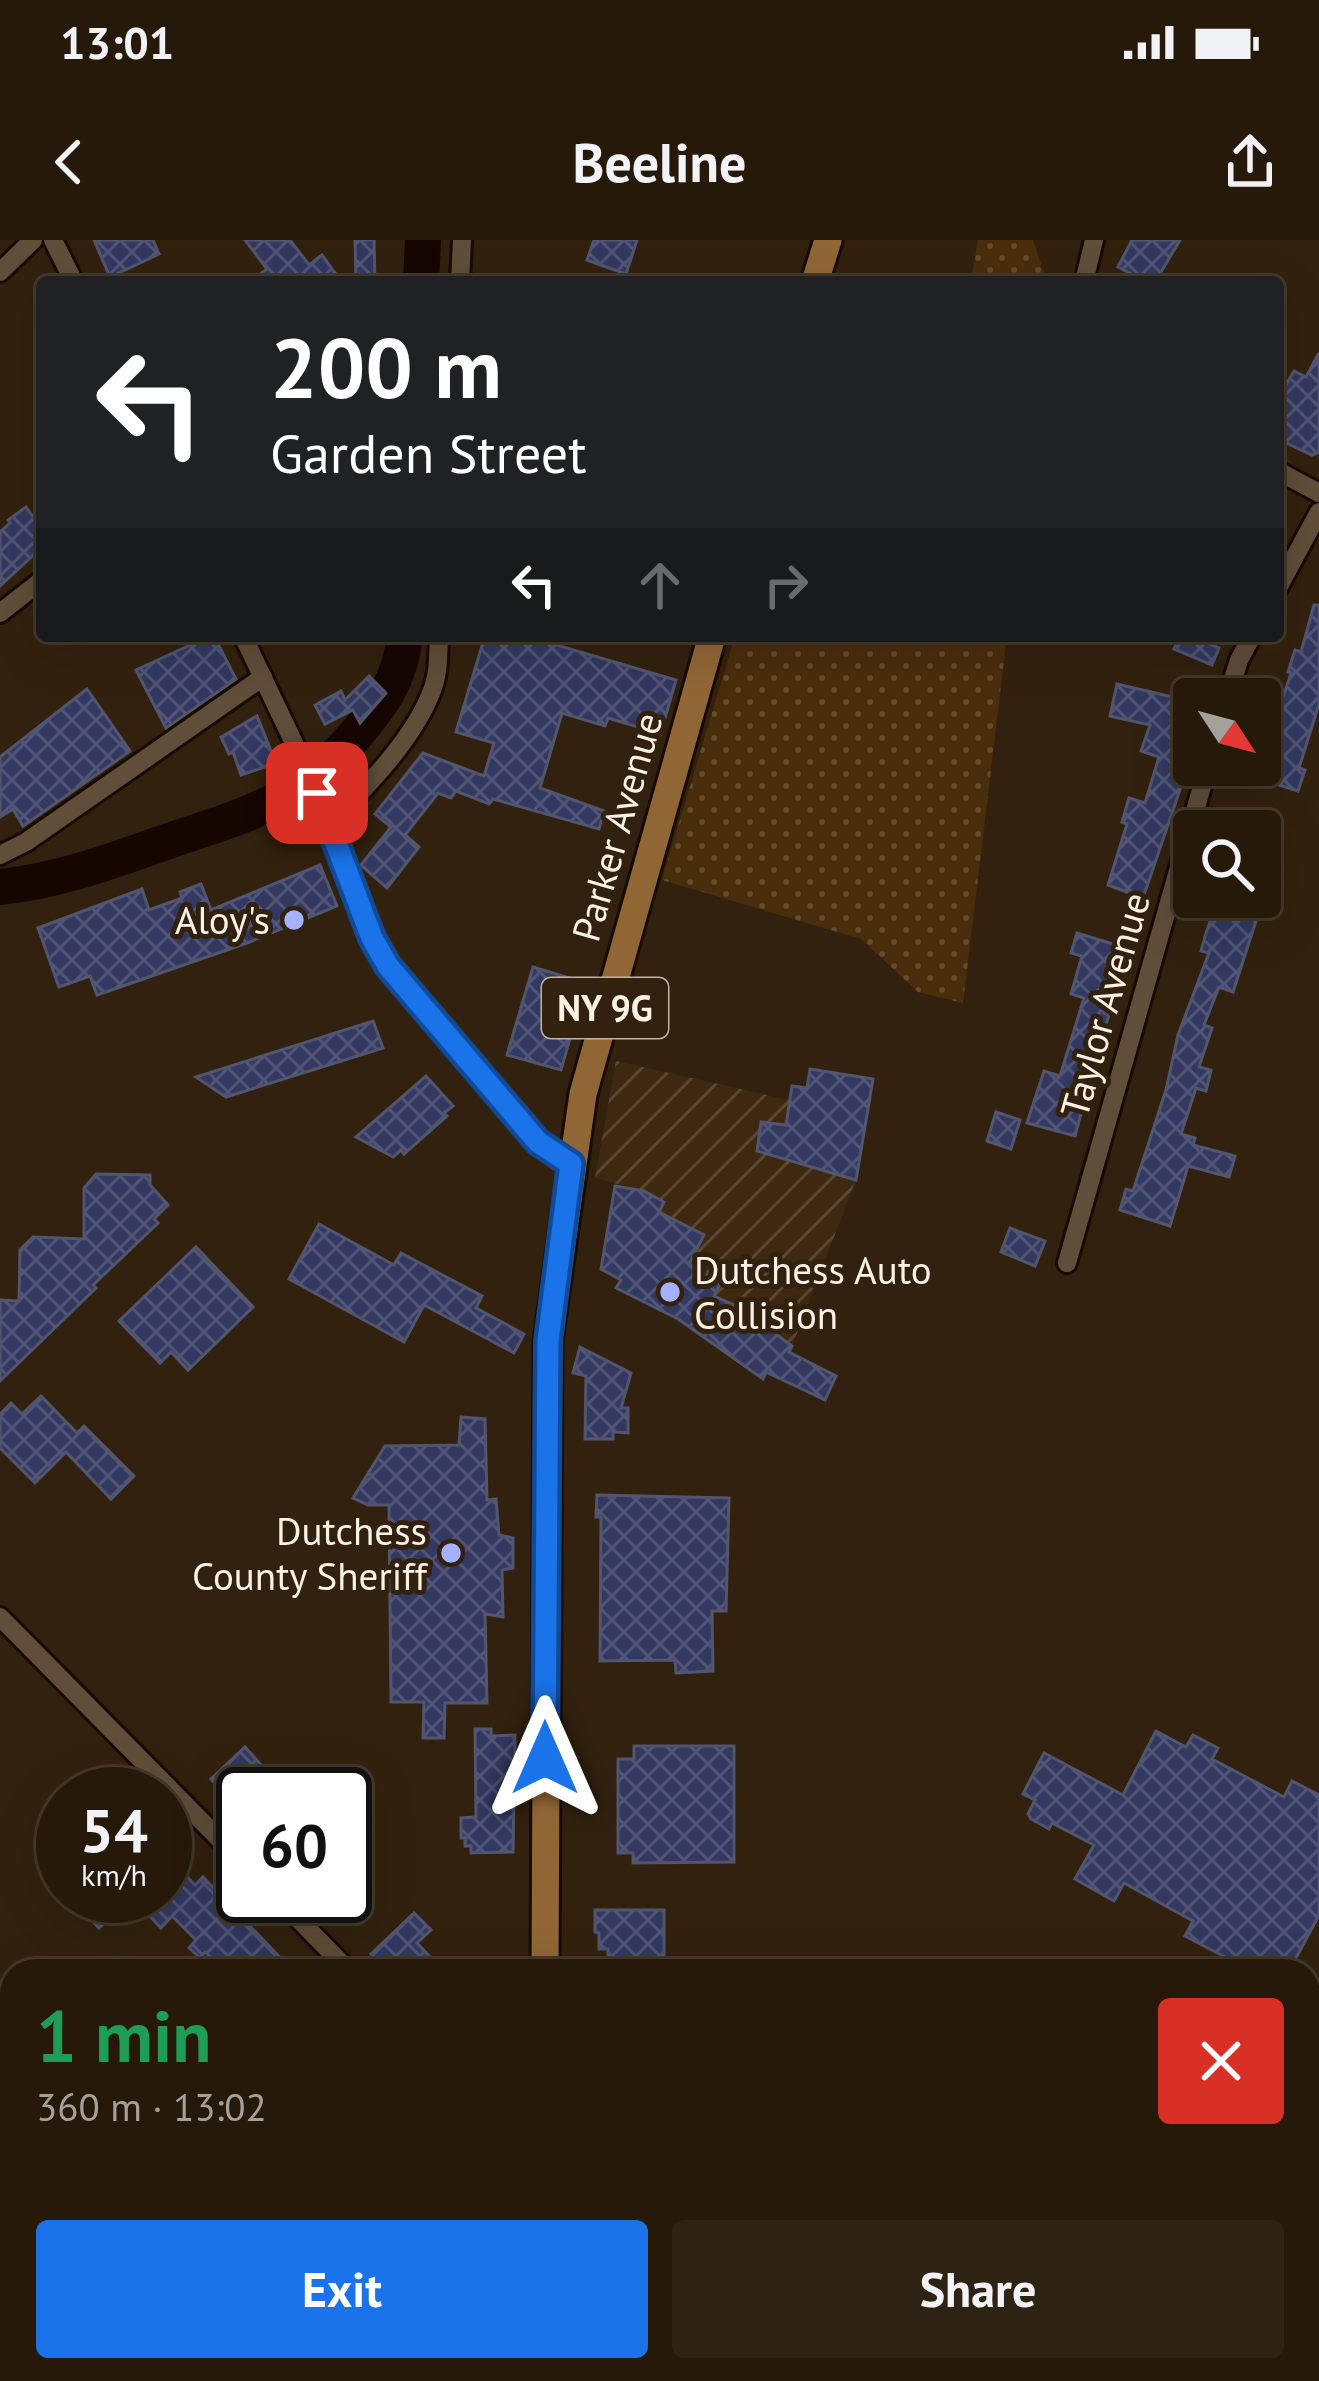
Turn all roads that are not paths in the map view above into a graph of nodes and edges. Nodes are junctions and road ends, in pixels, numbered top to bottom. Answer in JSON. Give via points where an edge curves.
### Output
{"nodes":[{"id":1,"x":33,"y":240,"type":"edge"},
{"id":2,"x":53,"y":240,"type":"edge"},
{"id":3,"x":462,"y":240,"type":"edge"},
{"id":4,"x":828,"y":240,"type":"edge"},
{"id":5,"x":1094,"y":240,"type":"edge"},
{"id":6,"x":0,"y":272,"type":"edge"},
{"id":7,"x":71,"y":276,"type":"edge"},
{"id":8,"x":460,"y":276,"type":"edge"},
{"id":9,"x":817,"y":276,"type":"edge"},
{"id":10,"x":1085,"y":276,"type":"edge"},
{"id":11,"x":1284,"y":474,"type":"edge"},
{"id":12,"x":1319,"y":493,"type":"edge"},
{"id":13,"x":1319,"y":512,"type":"edge"},
{"id":14,"x":1284,"y":577,"type":"edge"},
{"id":15,"x":36,"y":585,"type":"edge"},
{"id":16,"x":0,"y":613,"type":"edge"},
{"id":17,"x":247,"y":642,"type":"edge"},
{"id":18,"x":439,"y":642,"type":"edge"},
{"id":19,"x":710,"y":642,"type":"edge"},
{"id":20,"x":1249,"y":642,"type":"edge"},
{"id":21,"x":263,"y":677,"type":"junction"},
{"id":22,"x":1233,"y":678,"type":"edge"},
{"id":23,"x":1202,"y":786,"type":"edge"},
{"id":24,"x":331,"y":823,"type":"junction"},
{"id":25,"x":0,"y":855,"type":"edge"},
{"id":26,"x":571,"y":1164,"type":"junction"},
{"id":27,"x":1067,"y":1263,"type":"dead end"},
{"id":28,"x":0,"y":1617,"type":"edge"},
{"id":29,"x":216,"y":1836,"type":"edge"},
{"id":30,"x":302,"y":1923,"type":"edge"},
{"id":31,"x":337,"y":1959,"type":"edge"},
{"id":32,"x":545,"y":1959,"type":"edge"}],
"edges":[{"from":1,"to":6,"type":"street"},
{"from":2,"to":7,"type":"street"},
{"from":3,"to":8,"type":"street"},
{"from":4,"to":9,"type":"main road"},
{"from":5,"to":10,"type":"street"},
{"from":11,"to":12,"type":"street"},
{"from":13,"to":14,"type":"street"},
{"from":15,"to":16,"type":"street"},
{"from":17,"to":21,"type":"street"},
{"from":18,"to":24,"type":"street","via":[[430,697]]},
{"from":19,"to":26,"type":"main road","name":"Parker Avenue","number":"NY 9G","via":[[593,1051]]},
{"from":20,"to":22,"type":"street"},
{"from":21,"to":24,"type":"street"},
{"from":21,"to":25,"type":"street"},
{"from":23,"to":27,"type":"street","name":"Taylor Avenue"},
{"from":24,"to":26,"type":"street","via":[[388,966],[538,1142]]},
{"from":26,"to":32,"type":"main road","name":"Parker Avenue","number":"NY 9G","via":[[546,1378]]},
{"from":28,"to":29,"type":"street"},
{"from":30,"to":31,"type":"street"}]}
